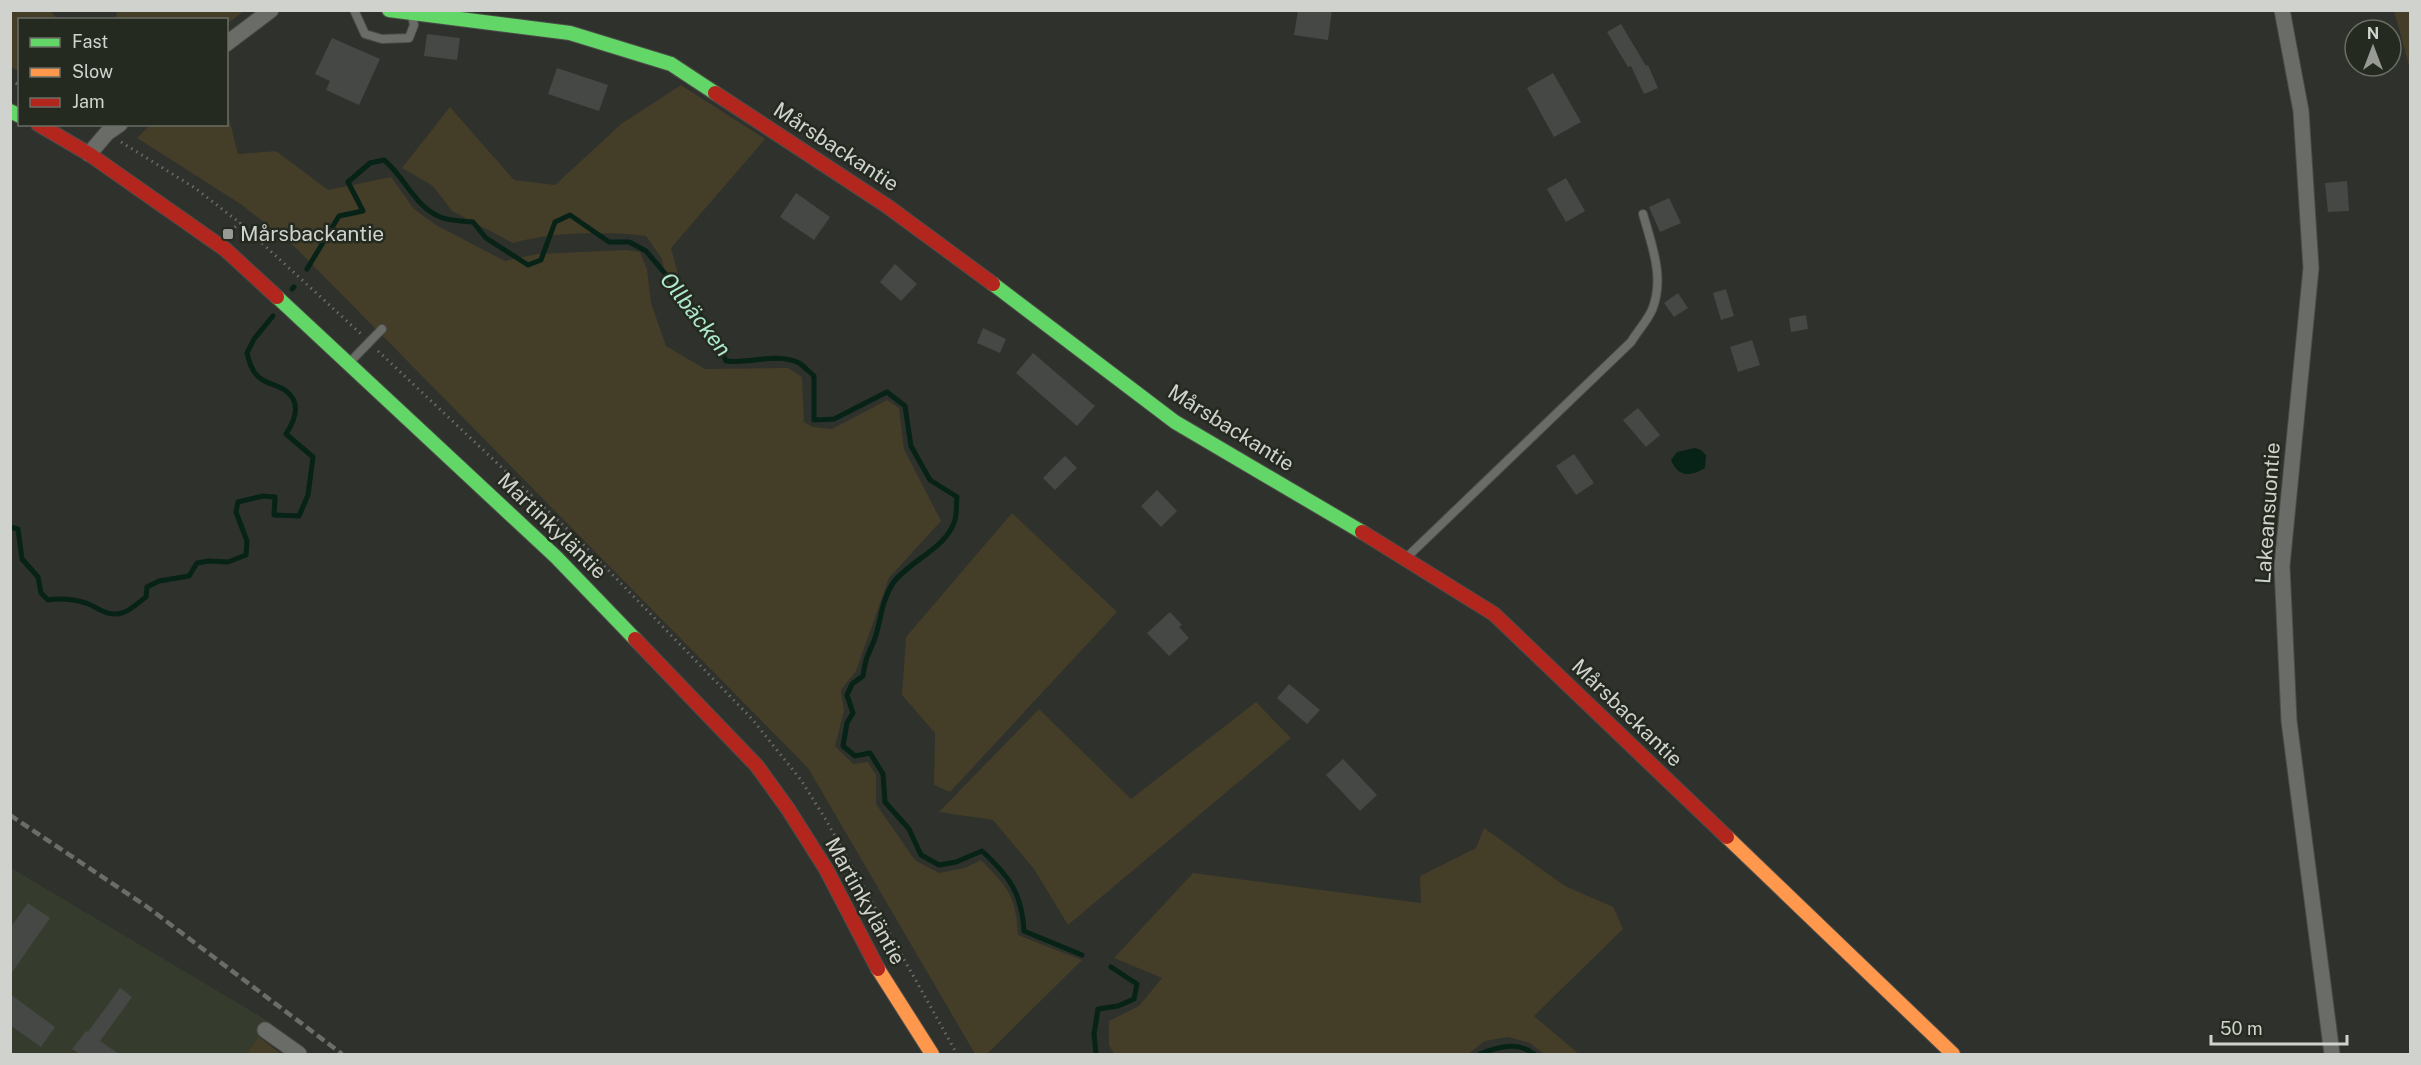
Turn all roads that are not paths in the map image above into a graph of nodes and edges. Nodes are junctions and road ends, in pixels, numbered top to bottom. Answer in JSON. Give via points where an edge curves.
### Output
{"nodes":[{"id":1,"x":283,"y":10,"type":"edge"},
{"id":2,"x":354,"y":10,"type":"edge"},
{"id":3,"x":389,"y":10,"type":"edge"},
{"id":4,"x":2282,"y":10,"type":"edge"},
{"id":5,"x":412,"y":13,"type":"junction"},
{"id":6,"x":267,"y":14,"type":"edge"},
{"id":7,"x":228,"y":43,"type":"edge"},
{"id":8,"x":41,"y":126,"type":"edge"},
{"id":9,"x":117,"y":126,"type":"edge"},
{"id":10,"x":89,"y":154,"type":"junction"},
{"id":11,"x":1643,"y":214,"type":"dead end"},
{"id":12,"x":382,"y":329,"type":"dead end"},
{"id":13,"x":348,"y":364,"type":"junction"},
{"id":14,"x":1405,"y":559,"type":"junction"},
{"id":15,"x":265,"y":1030,"type":"dead end"},
{"id":16,"x":298,"y":1054,"type":"edge"},
{"id":17,"x":932,"y":1054,"type":"edge"},
{"id":18,"x":1953,"y":1054,"type":"edge"},
{"id":19,"x":2332,"y":1054,"type":"edge"}],
"edges":[{"from":1,"to":6,"type":"street"},
{"from":2,"to":5,"type":"lane","via":[[365,34],[382,39],[409,38],[414,25]]},
{"from":3,"to":5,"type":"street","name":"Mårsbackantie"},
{"from":4,"to":19,"type":"street","name":"Lakeansuontie","via":[[2301,111],[2311,268],[2282,566],[2287,685]]},
{"from":5,"to":14,"type":"street","name":"Mårsbackantie","via":[[570,33],[671,64],[924,231],[1175,422]]},
{"from":6,"to":7,"type":"street"},
{"from":8,"to":10,"type":"street","name":"Martinkyläntie"},
{"from":9,"to":10,"type":"street"},
{"from":10,"to":13,"type":"street","name":"Martinkyläntie","via":[[226,250]]},
{"from":11,"to":14,"type":"lane","via":[[1658,285],[1651,312],[1631,342]]},
{"from":12,"to":13,"type":"lane"},
{"from":13,"to":17,"type":"street","name":"Martinkyläntie","via":[[556,557],[757,766],[826,869],[872,960]]},
{"from":14,"to":18,"type":"street","name":"Mårsbackantie","via":[[1494,614]]},
{"from":15,"to":16,"type":"street"}]}
